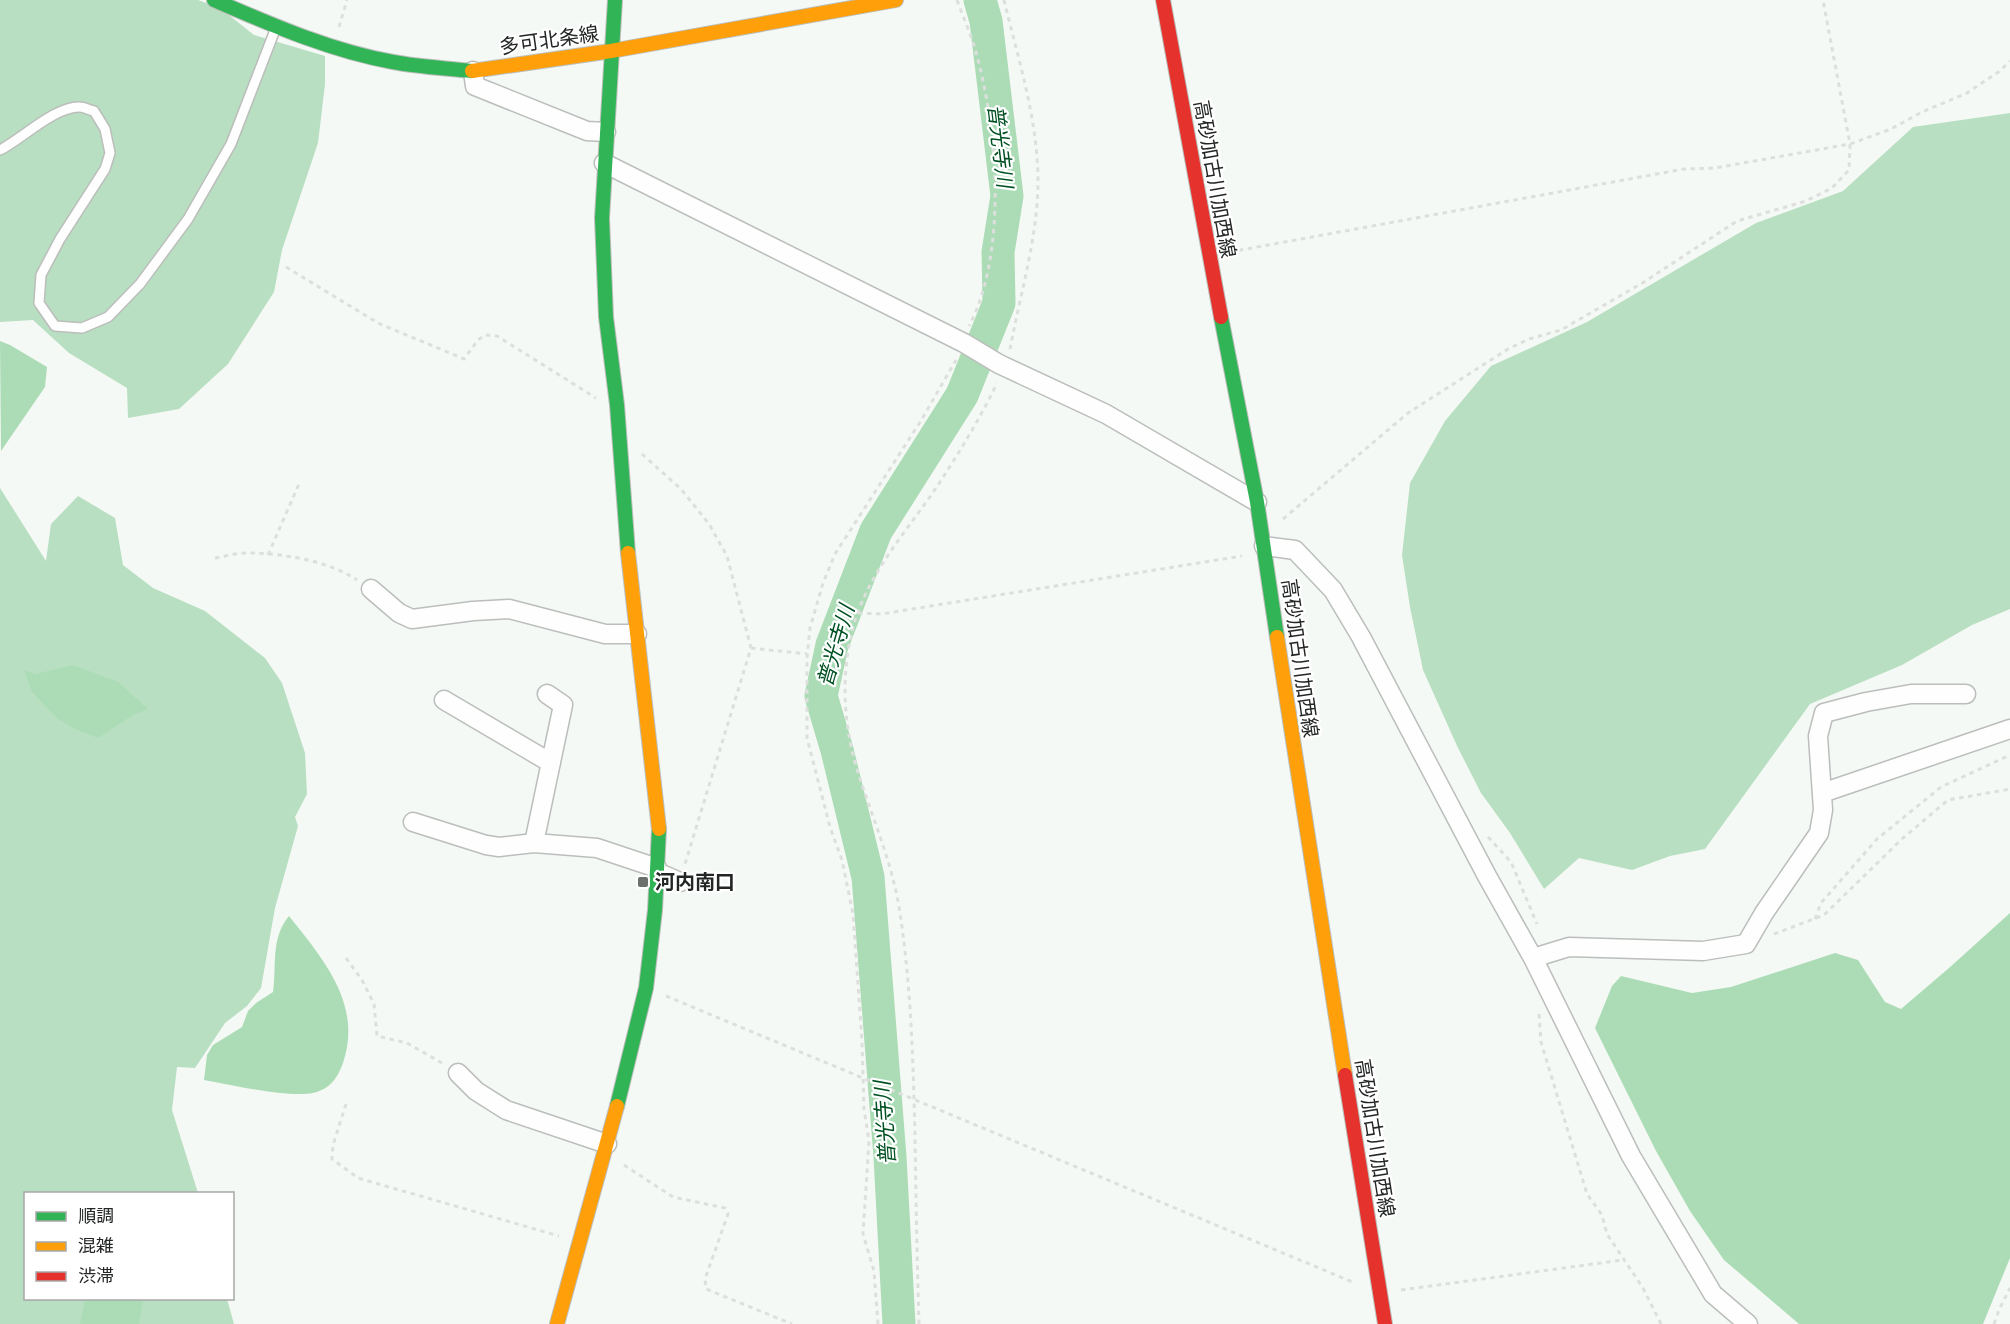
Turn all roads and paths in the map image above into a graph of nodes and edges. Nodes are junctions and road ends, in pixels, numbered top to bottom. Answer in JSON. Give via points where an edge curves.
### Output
{"nodes":[{"id":1,"x":214,"y":0,"type":"edge"},
{"id":2,"x":615,"y":0,"type":"edge"},
{"id":3,"x":896,"y":0,"type":"edge"},
{"id":4,"x":957,"y":0,"type":"edge"},
{"id":5,"x":1005,"y":0,"type":"edge"},
{"id":6,"x":1163,"y":0,"type":"edge"},
{"id":7,"x":1823,"y":0,"type":"edge"},
{"id":8,"x":276,"y":27,"type":"junction"},
{"id":9,"x":611,"y":51,"type":"junction"},
{"id":10,"x":2010,"y":61,"type":"edge"},
{"id":11,"x":473,"y":70,"type":"junction"},
{"id":12,"x":606,"y":132,"type":"junction"},
{"id":13,"x":1850,"y":144,"type":"junction"},
{"id":14,"x":0,"y":150,"type":"edge"},
{"id":15,"x":604,"y":163,"type":"junction"},
{"id":16,"x":1209,"y":256,"type":"junction"},
{"id":17,"x":286,"y":267,"type":"dead end"},
{"id":18,"x":964,"y":344,"type":"junction"},
{"id":19,"x":1002,"y":365,"type":"junction"},
{"id":20,"x":617,"y":405,"type":"junction"},
{"id":21,"x":620,"y":443,"type":"junction"},
{"id":22,"x":299,"y":484,"type":"dead end"},
{"id":23,"x":1257,"y":502,"type":"junction"},
{"id":24,"x":1261,"y":527,"type":"junction"},
{"id":25,"x":1265,"y":549,"type":"junction"},
{"id":26,"x":268,"y":555,"type":"junction"},
{"id":27,"x":215,"y":558,"type":"dead end"},
{"id":28,"x":371,"y":589,"type":"joint"},
{"id":29,"x":858,"y":613,"type":"junction"},
{"id":30,"x":637,"y":634,"type":"junction"},
{"id":31,"x":751,"y":648,"type":"junction"},
{"id":32,"x":807,"y":654,"type":"junction"},
{"id":33,"x":547,"y":694,"type":"dead end"},
{"id":34,"x":1966,"y":694,"type":"dead end"},
{"id":35,"x":444,"y":700,"type":"dead end"},
{"id":36,"x":2010,"y":729,"type":"edge"},
{"id":37,"x":2010,"y":755,"type":"edge"},
{"id":38,"x":551,"y":763,"type":"junction"},
{"id":39,"x":2010,"y":789,"type":"edge"},
{"id":40,"x":1822,"y":793,"type":"junction"},
{"id":41,"x":413,"y":822,"type":"dead end"},
{"id":42,"x":1484,"y":832,"type":"dead end"},
{"id":43,"x":534,"y":843,"type":"junction"},
{"id":44,"x":657,"y":872,"type":"junction"},
{"id":45,"x":680,"y":882,"type":"joint"},
{"id":46,"x":1815,"y":919,"type":"junction"},
{"id":47,"x":1746,"y":944,"type":"junction"},
{"id":48,"x":1541,"y":956,"type":"junction"},
{"id":49,"x":346,"y":958,"type":"dead end"},
{"id":50,"x":1546,"y":985,"type":"junction"},
{"id":51,"x":646,"y":988,"type":"junction"},
{"id":52,"x":458,"y":1074,"type":"joint"},
{"id":53,"x":863,"y":1079,"type":"junction"},
{"id":54,"x":914,"y":1101,"type":"junction"},
{"id":55,"x":346,"y":1104,"type":"dead end"},
{"id":56,"x":605,"y":1150,"type":"junction"},
{"id":57,"x":579,"y":1243,"type":"junction"},
{"id":58,"x":1623,"y":1260,"type":"junction"},
{"id":59,"x":2010,"y":1288,"type":"edge"},
{"id":60,"x":1380,"y":1293,"type":"junction"},
{"id":61,"x":557,"y":1324,"type":"edge"},
{"id":62,"x":792,"y":1324,"type":"edge"},
{"id":63,"x":878,"y":1324,"type":"edge"},
{"id":64,"x":919,"y":1324,"type":"edge"},
{"id":65,"x":1385,"y":1324,"type":"edge"},
{"id":66,"x":1661,"y":1324,"type":"edge"},
{"id":67,"x":1748,"y":1324,"type":"edge"},
{"id":68,"x":1994,"y":1324,"type":"edge"}],
"edges":[{"from":1,"to":8,"type":"main road","name":"多可北条線"},
{"from":2,"to":9,"type":"main road"},
{"from":3,"to":9,"type":"main road","name":"多可北条線"},
{"from":4,"to":18,"type":"path","via":[[977,57],[992,135],[995,181],[995,226],[989,268]]},
{"from":5,"to":19,"type":"path","via":[[1030,111],[1038,169],[1028,260],[1009,353]]},
{"from":6,"to":16,"type":"main road","name":"高砂加古川加西線"},
{"from":7,"to":13,"type":"path"},
{"from":8,"to":11,"type":"main road","name":"多可北条線","via":[[393,62]]},
{"from":8,"to":14,"type":"lane","via":[[231,144],[188,219],[140,284],[108,317],[82,328],[55,326],[39,303],[41,275],[105,169],[110,153],[105,129],[94,111],[79,107],[60,111]]},
{"from":9,"to":11,"type":"main road","name":"多可北条線"},
{"from":9,"to":12,"type":"main road"},
{"from":10,"to":13,"type":"path","via":[[1967,93]]},
{"from":11,"to":12,"type":"street","via":[[475,86],[587,131]]},
{"from":12,"to":15,"type":"main road"},
{"from":13,"to":16,"type":"path","via":[[1715,168],[1684,169]]},
{"from":13,"to":24,"type":"path","via":[[1849,170],[1832,188],[1806,201],[1737,221],[1561,330],[1528,339],[1508,350],[1408,413],[1279,522]]},
{"from":15,"to":18,"type":"street"},
{"from":15,"to":20,"type":"main road","via":[[606,317]]},
{"from":16,"to":23,"type":"main road","name":"高砂加古川加西線"},
{"from":17,"to":20,"type":"path","via":[[378,324],[464,359],[485,335],[497,336],[591,396]]},
{"from":18,"to":19,"type":"street"},
{"from":18,"to":32,"type":"path","via":[[945,381],[835,554],[810,628]]},
{"from":19,"to":23,"type":"street","via":[[1106,414]]},
{"from":19,"to":29,"type":"path","via":[[990,398],[939,483],[898,537]]},
{"from":20,"to":21,"type":"main road"},
{"from":21,"to":30,"type":"main road"},
{"from":21,"to":31,"type":"path","via":[[629,444],[655,464],[709,524],[727,556]]},
{"from":22,"to":26,"type":"path"},
{"from":23,"to":24,"type":"main road","name":"高砂加古川加西線"},
{"from":24,"to":25,"type":"main road","name":"高砂加古川加西線"},
{"from":25,"to":29,"type":"path","via":[[881,614]]},
{"from":25,"to":48,"type":"street","via":[[1295,550],[1333,590],[1462,830]]},
{"from":25,"to":60,"type":"main road","name":"高砂加古川加西線"},
{"from":26,"to":27,"type":"path","via":[[251,552]]},
{"from":26,"to":28,"type":"path","via":[[304,559],[342,570]]},
{"from":28,"to":30,"type":"street","via":[[412,620],[509,609],[605,634]]},
{"from":29,"to":54,"type":"path","via":[[844,682],[849,734],[898,905],[911,1018]]},
{"from":30,"to":44,"type":"main road","via":[[659,825]]},
{"from":31,"to":32,"type":"path"},
{"from":31,"to":45,"type":"path"},
{"from":32,"to":53,"type":"path","via":[[807,738],[842,860],[853,914]]},
{"from":33,"to":38,"type":"street","via":[[563,705]]},
{"from":34,"to":40,"type":"street","via":[[1911,694],[1824,713],[1818,736]]},
{"from":35,"to":38,"type":"street"},
{"from":36,"to":40,"type":"street"},
{"from":37,"to":46,"type":"path","via":[[1941,786],[1877,839],[1821,903]]},
{"from":38,"to":43,"type":"street"},
{"from":39,"to":46,"type":"path","via":[[1948,800],[1824,915]]},
{"from":40,"to":47,"type":"street","via":[[1819,833]]},
{"from":41,"to":43,"type":"street","via":[[486,845]]},
{"from":42,"to":48,"type":"path","via":[[1511,862]]},
{"from":43,"to":44,"type":"street","via":[[597,849]]},
{"from":44,"to":45,"type":"street"},
{"from":44,"to":51,"type":"main road"},
{"from":46,"to":47,"type":"path"},
{"from":47,"to":48,"type":"street","via":[[1703,951],[1569,946]]},
{"from":48,"to":50,"type":"street"},
{"from":49,"to":52,"type":"path","via":[[374,1004],[377,1036],[407,1043]]},
{"from":50,"to":58,"type":"path","via":[[1538,998],[1541,1042],[1587,1194],[1602,1215],[1607,1234]]},
{"from":50,"to":67,"type":"street","via":[[1631,1156],[1713,1294]]},
{"from":51,"to":53,"type":"path"},
{"from":51,"to":56,"type":"main road"},
{"from":52,"to":56,"type":"street","via":[[506,1110]]},
{"from":53,"to":54,"type":"path"},
{"from":53,"to":63,"type":"path","via":[[869,1141],[863,1234],[874,1271]]},
{"from":54,"to":60,"type":"path"},
{"from":54,"to":64,"type":"path"},
{"from":55,"to":57,"type":"path","via":[[332,1159],[358,1178]]},
{"from":56,"to":57,"type":"main road"},
{"from":56,"to":62,"type":"path","via":[[673,1197],[725,1208],[728,1214],[705,1279],[706,1289]]},
{"from":57,"to":61,"type":"main road"},
{"from":58,"to":60,"type":"path"},
{"from":58,"to":66,"type":"path"},
{"from":59,"to":68,"type":"path"},
{"from":60,"to":65,"type":"main road","name":"高砂加古川加西線"}]}
